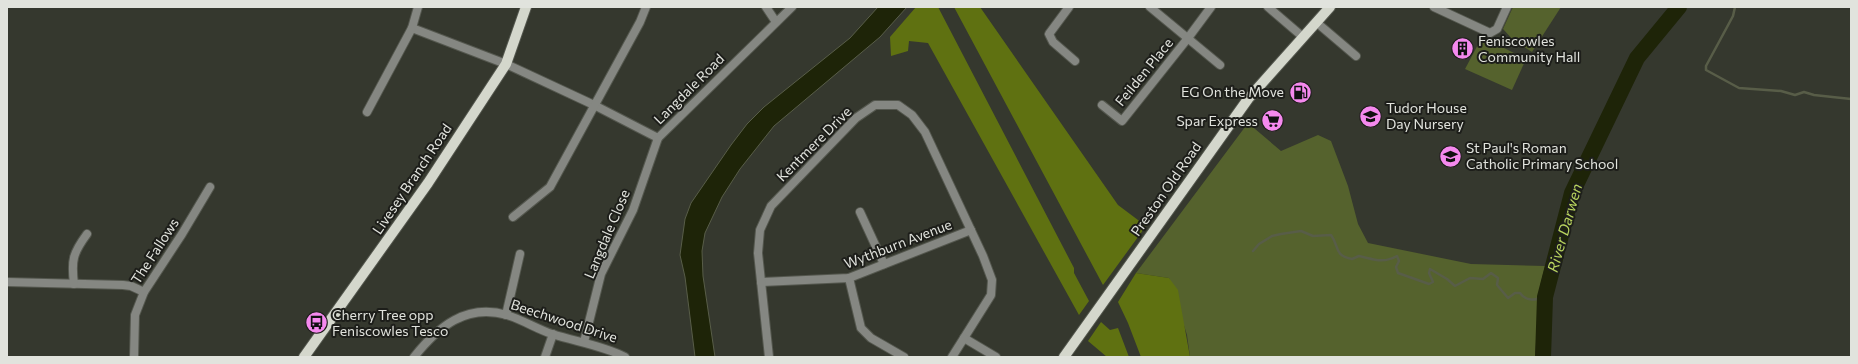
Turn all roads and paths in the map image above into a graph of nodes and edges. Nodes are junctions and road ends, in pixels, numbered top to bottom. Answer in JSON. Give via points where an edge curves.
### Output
{"nodes":[{"id":1,"x":418,"y":7,"type":"edge"},
{"id":2,"x":526,"y":7,"type":"edge"},
{"id":3,"x":646,"y":7,"type":"edge"},
{"id":4,"x":766,"y":7,"type":"edge"},
{"id":5,"x":792,"y":7,"type":"edge"},
{"id":6,"x":1069,"y":7,"type":"edge"},
{"id":7,"x":1150,"y":7,"type":"edge"},
{"id":8,"x":1211,"y":7,"type":"edge"},
{"id":9,"x":1268,"y":7,"type":"edge"},
{"id":10,"x":1330,"y":7,"type":"edge"},
{"id":11,"x":1434,"y":7,"type":"edge"},
{"id":12,"x":1507,"y":7,"type":"edge"},
{"id":13,"x":776,"y":22,"type":"junction"},
{"id":14,"x":1316,"y":22,"type":"junction"},
{"id":15,"x":412,"y":28,"type":"junction"},
{"id":16,"x":1303,"y":37,"type":"junction"},
{"id":17,"x":1188,"y":38,"type":"junction"},
{"id":18,"x":1356,"y":56,"type":"dead end"},
{"id":19,"x":1075,"y":60,"type":"dead end"},
{"id":20,"x":506,"y":64,"type":"junction"},
{"id":21,"x":1220,"y":65,"type":"dead end"},
{"id":22,"x":594,"y":105,"type":"junction"},
{"id":23,"x":1102,"y":105,"type":"dead end"},
{"id":24,"x":367,"y":112,"type":"dead end"},
{"id":25,"x":658,"y":138,"type":"junction"},
{"id":26,"x":210,"y":187,"type":"dead end"},
{"id":27,"x":860,"y":212,"type":"dead end"},
{"id":28,"x":513,"y":217,"type":"dead end"},
{"id":29,"x":971,"y":230,"type":"junction"},
{"id":30,"x":87,"y":234,"type":"dead end"},
{"id":31,"x":520,"y":254,"type":"dead end"},
{"id":32,"x":884,"y":264,"type":"junction"},
{"id":33,"x":849,"y":278,"type":"junction"},
{"id":34,"x":7,"y":282,"type":"edge"},
{"id":35,"x":761,"y":282,"type":"junction"},
{"id":36,"x":74,"y":284,"type":"junction"},
{"id":37,"x":144,"y":292,"type":"junction"},
{"id":38,"x":506,"y":315,"type":"junction"},
{"id":39,"x":553,"y":334,"type":"junction"},
{"id":40,"x":964,"y":338,"type":"junction"},
{"id":41,"x":584,"y":342,"type":"junction"},
{"id":42,"x":308,"y":356,"type":"edge"},
{"id":43,"x":134,"y":357,"type":"edge"},
{"id":44,"x":414,"y":357,"type":"edge"},
{"id":45,"x":545,"y":357,"type":"edge"},
{"id":46,"x":625,"y":357,"type":"edge"},
{"id":47,"x":769,"y":357,"type":"edge"},
{"id":48,"x":904,"y":357,"type":"edge"},
{"id":49,"x":952,"y":357,"type":"edge"},
{"id":50,"x":996,"y":357,"type":"edge"},
{"id":51,"x":1064,"y":357,"type":"edge"}],
"edges":[{"from":1,"to":15,"type":"street"},
{"from":2,"to":20,"type":"main road","name":"Livesey Branch Road"},
{"from":3,"to":22,"type":"street"},
{"from":4,"to":13,"type":"street"},
{"from":5,"to":13,"type":"street","name":"Langdale Road"},
{"from":6,"to":19,"type":"street","via":[[1049,34],[1053,42]]},
{"from":7,"to":17,"type":"street"},
{"from":8,"to":17,"type":"street"},
{"from":9,"to":16,"type":"street"},
{"from":10,"to":14,"type":"main road","name":"Preston Old Road"},
{"from":11,"to":12,"type":"street","via":[[1490,33],[1497,29]]},
{"from":13,"to":25,"type":"street","name":"Langdale Road"},
{"from":14,"to":16,"type":"main road","name":"Preston Old Road"},
{"from":14,"to":18,"type":"street"},
{"from":15,"to":20,"type":"street","name":"Langdale Road"},
{"from":15,"to":24,"type":"street"},
{"from":16,"to":51,"type":"main road","name":"Preston Old Road","via":[[1248,99]]},
{"from":17,"to":21,"type":"street"},
{"from":17,"to":23,"type":"street","name":"Feilden Place","via":[[1122,122]]},
{"from":20,"to":22,"type":"street","name":"Langdale Road"},
{"from":20,"to":42,"type":"main road","name":"Livesey Branch Road","via":[[428,183]]},
{"from":22,"to":25,"type":"street","name":"Langdale Road"},
{"from":22,"to":28,"type":"street","via":[[550,187]]},
{"from":25,"to":41,"type":"street","name":"Langdale Close","via":[[632,210],[601,274]]},
{"from":26,"to":37,"type":"street","name":"The Fallows"},
{"from":27,"to":32,"type":"street"},
{"from":29,"to":32,"type":"street","name":"Wythburn Avenue"},
{"from":29,"to":35,"type":"street","name":"Kentmere Drive","via":[[924,132],[912,115],[898,105],[875,105],[856,118],[771,206],[760,230],[758,253]]},
{"from":29,"to":40,"type":"street","name":"Kentmere Drive","via":[[992,280],[990,295]]},
{"from":30,"to":36,"type":"street","via":[[73,256]]},
{"from":31,"to":38,"type":"street"},
{"from":32,"to":33,"type":"street","name":"Wythburn Avenue"},
{"from":33,"to":35,"type":"street","name":"Wythburn Avenue"},
{"from":33,"to":48,"type":"street","via":[[861,328],[870,338]]},
{"from":34,"to":36,"type":"street"},
{"from":35,"to":47,"type":"street","name":"Kentmere Drive"},
{"from":36,"to":37,"type":"street","via":[[131,286]]},
{"from":37,"to":43,"type":"street","name":"The Fallows","via":[[135,316]]},
{"from":38,"to":39,"type":"street","name":"Beechwood Drive"},
{"from":38,"to":44,"type":"street","name":"Beechwood Drive","via":[[478,311],[464,315],[448,323]]},
{"from":39,"to":41,"type":"street","name":"Beechwood Drive"},
{"from":39,"to":45,"type":"street"},
{"from":40,"to":49,"type":"street","name":"Kentmere Drive"},
{"from":40,"to":50,"type":"street"},
{"from":41,"to":46,"type":"street","name":"Beechwood Drive","via":[[612,350]]}]}
